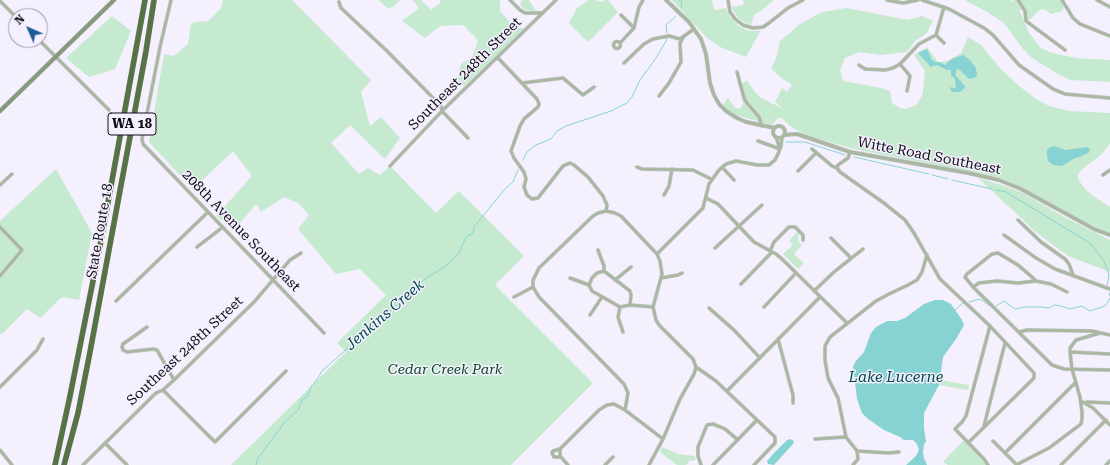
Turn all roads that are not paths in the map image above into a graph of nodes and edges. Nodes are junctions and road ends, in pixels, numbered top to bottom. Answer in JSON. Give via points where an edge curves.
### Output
{"nodes":[{"id":1,"x":114,"y":0,"type":"edge"},
{"id":2,"x":145,"y":0,"type":"edge"},
{"id":3,"x":154,"y":0,"type":"edge"},
{"id":4,"x":171,"y":0,"type":"edge"},
{"id":5,"x":510,"y":0,"type":"edge"},
{"id":6,"x":556,"y":0,"type":"edge"},
{"id":7,"x":643,"y":0,"type":"edge"},
{"id":8,"x":666,"y":0,"type":"edge"},
{"id":9,"x":728,"y":0,"type":"edge"},
{"id":10,"x":803,"y":0,"type":"edge"},
{"id":11,"x":887,"y":0,"type":"edge"},
{"id":12,"x":918,"y":0,"type":"edge"},
{"id":13,"x":922,"y":0,"type":"edge"},
{"id":14,"x":1018,"y":0,"type":"edge"},
{"id":15,"x":1062,"y":0,"type":"edge"},
{"id":16,"x":1097,"y":0,"type":"edge"},
{"id":17,"x":0,"y":1,"type":"edge"},
{"id":18,"x":339,"y":2,"type":"dead end"},
{"id":19,"x":944,"y":7,"type":"junction"},
{"id":20,"x":1110,"y":7,"type":"edge"},
{"id":21,"x":8,"y":9,"type":"edge"},
{"id":22,"x":542,"y":13,"type":"junction"},
{"id":23,"x":621,"y":15,"type":"dead end"},
{"id":24,"x":634,"y":28,"type":"junction"},
{"id":25,"x":694,"y":29,"type":"junction"},
{"id":26,"x":936,"y":35,"type":"junction"},
{"id":27,"x":1110,"y":36,"type":"edge"},
{"id":28,"x":683,"y":38,"type":"junction"},
{"id":29,"x":620,"y":43,"type":"dead end"},
{"id":30,"x":944,"y":43,"type":"dead end"},
{"id":31,"x":47,"y":48,"type":"edge"},
{"id":32,"x":1065,"y":50,"type":"dead end"},
{"id":33,"x":56,"y":57,"type":"junction"},
{"id":34,"x":498,"y":58,"type":"junction"},
{"id":35,"x":624,"y":63,"type":"dead end"},
{"id":36,"x":900,"y":64,"type":"junction"},
{"id":37,"x":859,"y":65,"type":"dead end"},
{"id":38,"x":737,"y":72,"type":"dead end"},
{"id":39,"x":522,"y":83,"type":"junction"},
{"id":40,"x":594,"y":87,"type":"dead end"},
{"id":41,"x":907,"y":91,"type":"dead end"},
{"id":42,"x":659,"y":96,"type":"dead end"},
{"id":43,"x":1110,"y":98,"type":"edge"},
{"id":44,"x":109,"y":110,"type":"dead end"},
{"id":45,"x":0,"y":111,"type":"edge"},
{"id":46,"x":442,"y":111,"type":"junction"},
{"id":47,"x":763,"y":126,"type":"junction"},
{"id":48,"x":774,"y":130,"type":"junction"},
{"id":49,"x":784,"y":130,"type":"junction"},
{"id":50,"x":783,"y":136,"type":"junction"},
{"id":51,"x":776,"y":137,"type":"junction"},
{"id":52,"x":806,"y":137,"type":"junction"},
{"id":53,"x":468,"y":138,"type":"dead end"},
{"id":54,"x":758,"y":141,"type":"dead end"},
{"id":55,"x":780,"y":149,"type":"junction"},
{"id":56,"x":812,"y":149,"type":"dead end"},
{"id":57,"x":850,"y":152,"type":"junction"},
{"id":58,"x":816,"y":153,"type":"junction"},
{"id":59,"x":390,"y":166,"type":"dead end"},
{"id":60,"x":637,"y":167,"type":"dead end"},
{"id":61,"x":722,"y":167,"type":"junction"},
{"id":62,"x":837,"y":168,"type":"junction"},
{"id":63,"x":672,"y":169,"type":"junction"},
{"id":64,"x":1110,"y":170,"type":"edge"},
{"id":65,"x":798,"y":171,"type":"dead end"},
{"id":66,"x":12,"y":174,"type":"dead end"},
{"id":67,"x":1104,"y":175,"type":"dead end"},
{"id":68,"x":711,"y":179,"type":"junction"},
{"id":69,"x":734,"y":180,"type":"dead end"},
{"id":70,"x":0,"y":185,"type":"edge"},
{"id":71,"x":664,"y":195,"type":"dead end"},
{"id":72,"x":706,"y":198,"type":"junction"},
{"id":73,"x":762,"y":205,"type":"dead end"},
{"id":74,"x":606,"y":211,"type":"junction"},
{"id":75,"x":208,"y":212,"type":"junction"},
{"id":76,"x":1018,"y":220,"type":"dead end"},
{"id":77,"x":739,"y":226,"type":"junction"},
{"id":78,"x":0,"y":227,"type":"edge"},
{"id":79,"x":223,"y":227,"type":"junction"},
{"id":80,"x":1004,"y":235,"type":"dead end"},
{"id":81,"x":1110,"y":235,"type":"edge"},
{"id":82,"x":831,"y":238,"type":"dead end"},
{"id":83,"x":804,"y":240,"type":"dead end"},
{"id":84,"x":197,"y":247,"type":"dead end"},
{"id":85,"x":715,"y":248,"type":"dead end"},
{"id":86,"x":863,"y":249,"type":"dead end"},
{"id":87,"x":598,"y":250,"type":"dead end"},
{"id":88,"x":771,"y":252,"type":"junction"},
{"id":89,"x":301,"y":253,"type":"dead end"},
{"id":90,"x":656,"y":254,"type":"junction"},
{"id":91,"x":927,"y":255,"type":"junction"},
{"id":92,"x":851,"y":258,"type":"junction"},
{"id":93,"x":631,"y":267,"type":"dead end"},
{"id":94,"x":604,"y":271,"type":"junction"},
{"id":95,"x":682,"y":273,"type":"dead end"},
{"id":96,"x":796,"y":273,"type":"junction"},
{"id":97,"x":1073,"y":275,"type":"junction"},
{"id":98,"x":0,"y":276,"type":"edge"},
{"id":99,"x":570,"y":278,"type":"dead end"},
{"id":100,"x":661,"y":278,"type":"junction"},
{"id":101,"x":274,"y":280,"type":"junction"},
{"id":102,"x":615,"y":280,"type":"junction"},
{"id":103,"x":1036,"y":281,"type":"junction"},
{"id":104,"x":741,"y":284,"type":"dead end"},
{"id":105,"x":589,"y":285,"type":"junction"},
{"id":106,"x":533,"y":287,"type":"junction"},
{"id":107,"x":973,"y":287,"type":"junction"},
{"id":108,"x":1110,"y":289,"type":"edge"},
{"id":109,"x":814,"y":291,"type":"junction"},
{"id":110,"x":1067,"y":292,"type":"dead end"},
{"id":111,"x":514,"y":297,"type":"dead end"},
{"id":112,"x":602,"y":297,"type":"junction"},
{"id":113,"x":820,"y":297,"type":"junction"},
{"id":114,"x":116,"y":301,"type":"dead end"},
{"id":115,"x":630,"y":305,"type":"junction"},
{"id":116,"x":620,"y":307,"type":"junction"},
{"id":117,"x":653,"y":307,"type":"junction"},
{"id":118,"x":764,"y":307,"type":"dead end"},
{"id":119,"x":709,"y":308,"type":"dead end"},
{"id":120,"x":590,"y":315,"type":"dead end"},
{"id":121,"x":847,"y":324,"type":"junction"},
{"id":122,"x":990,"y":326,"type":"junction"},
{"id":123,"x":146,"y":327,"type":"dead end"},
{"id":124,"x":623,"y":332,"type":"dead end"},
{"id":125,"x":1019,"y":332,"type":"junction"},
{"id":126,"x":324,"y":333,"type":"dead end"},
{"id":127,"x":1100,"y":333,"type":"junction"},
{"id":128,"x":1110,"y":335,"type":"edge"},
{"id":129,"x":43,"y":339,"type":"dead end"},
{"id":130,"x":778,"y":339,"type":"junction"},
{"id":131,"x":1005,"y":344,"type":"junction"},
{"id":132,"x":1070,"y":352,"type":"junction"},
{"id":133,"x":1110,"y":354,"type":"edge"},
{"id":134,"x":760,"y":358,"type":"junction"},
{"id":135,"x":696,"y":367,"type":"junction"},
{"id":136,"x":1072,"y":369,"type":"junction"},
{"id":137,"x":1110,"y":370,"type":"edge"},
{"id":138,"x":286,"y":371,"type":"dead end"},
{"id":139,"x":174,"y":380,"type":"junction"},
{"id":140,"x":1076,"y":382,"type":"junction"},
{"id":141,"x":0,"y":387,"type":"edge"},
{"id":142,"x":163,"y":390,"type":"junction"},
{"id":143,"x":727,"y":391,"type":"junction"},
{"id":144,"x":1081,"y":401,"type":"junction"},
{"id":145,"x":793,"y":403,"type":"dead end"},
{"id":146,"x":1110,"y":403,"type":"edge"},
{"id":147,"x":625,"y":410,"type":"junction"},
{"id":148,"x":757,"y":420,"type":"junction"},
{"id":149,"x":1106,"y":420,"type":"junction"},
{"id":150,"x":1110,"y":425,"type":"edge"},
{"id":151,"x":984,"y":426,"type":"junction"},
{"id":152,"x":846,"y":437,"type":"junction"},
{"id":153,"x":663,"y":439,"type":"junction"},
{"id":154,"x":815,"y":439,"type":"dead end"},
{"id":155,"x":738,"y":440,"type":"junction"},
{"id":156,"x":993,"y":441,"type":"dead end"},
{"id":157,"x":105,"y":443,"type":"junction"},
{"id":158,"x":968,"y":443,"type":"junction"},
{"id":159,"x":560,"y":449,"type":"junction"},
{"id":160,"x":0,"y":450,"type":"edge"},
{"id":161,"x":857,"y":451,"type":"junction"},
{"id":162,"x":899,"y":452,"type":"dead end"},
{"id":163,"x":1005,"y":453,"type":"junction"},
{"id":164,"x":560,"y":455,"type":"junction"},
{"id":165,"x":613,"y":457,"type":"dead end"},
{"id":166,"x":1110,"y":461,"type":"edge"},
{"id":167,"x":12,"y":465,"type":"edge"},
{"id":168,"x":55,"y":465,"type":"edge"},
{"id":169,"x":64,"y":465,"type":"edge"},
{"id":170,"x":83,"y":465,"type":"edge"},
{"id":171,"x":126,"y":465,"type":"edge"},
{"id":172,"x":568,"y":465,"type":"edge"},
{"id":173,"x":605,"y":465,"type":"edge"},
{"id":174,"x":649,"y":465,"type":"edge"},
{"id":175,"x":701,"y":465,"type":"edge"},
{"id":176,"x":713,"y":465,"type":"edge"},
{"id":177,"x":754,"y":465,"type":"edge"},
{"id":178,"x":853,"y":465,"type":"edge"},
{"id":179,"x":988,"y":465,"type":"edge"},
{"id":180,"x":1016,"y":465,"type":"edge"},
{"id":181,"x":1061,"y":465,"type":"edge"},
{"id":182,"x":1106,"y":465,"type":"edge"}],
"edges":[{"from":1,"to":33,"type":"main road"},
{"from":2,"to":168,"type":"highway","name":"State Route 18","number":"WA 18","via":[[101,239]]},
{"from":3,"to":169,"type":"highway","name":"State Route 18","number":"WA 18","via":[[90,352]]},
{"from":4,"to":75,"type":"street","name":"208th Avenue Southeast","via":[[142,139],[143,144]]},
{"from":5,"to":22,"type":"street","via":[[525,13]]},
{"from":6,"to":22,"type":"street","name":"Southeast 248th Street"},
{"from":7,"to":24,"type":"street"},
{"from":8,"to":25,"type":"street","name":"Witte Road Southeast"},
{"from":9,"to":10,"type":"street","via":[[730,12],[735,19],[753,28],[769,23]]},
{"from":11,"to":12,"type":"street","via":[[903,3]]},
{"from":13,"to":19,"type":"street"},
{"from":14,"to":32,"type":"street","via":[[1025,11],[1026,21]]},
{"from":15,"to":27,"type":"street","via":[[1080,24]]},
{"from":16,"to":20,"type":"street"},
{"from":17,"to":21,"type":"street"},
{"from":18,"to":46,"type":"street","via":[[341,8],[441,106]]},
{"from":19,"to":26,"type":"street"},
{"from":19,"to":43,"type":"street","via":[[984,28],[1018,65],[1054,89],[1066,94]]},
{"from":22,"to":34,"type":"street","name":"Southeast 248th Street"},
{"from":23,"to":24,"type":"street"},
{"from":24,"to":29,"type":"street"},
{"from":25,"to":28,"type":"street"},
{"from":25,"to":47,"type":"street","name":"Witte Road Southeast","via":[[704,47],[710,84],[716,100],[732,115]]},
{"from":26,"to":30,"type":"street"},
{"from":26,"to":36,"type":"street","via":[[919,44]]},
{"from":28,"to":35,"type":"street","via":[[669,36],[653,39]]},
{"from":28,"to":42,"type":"street","via":[[680,43],[680,62]]},
{"from":31,"to":33,"type":"street"},
{"from":33,"to":44,"type":"street"},
{"from":33,"to":45,"type":"main road"},
{"from":34,"to":39,"type":"street"},
{"from":34,"to":46,"type":"street","name":"Southeast 248th Street"},
{"from":36,"to":37,"type":"street","via":[[885,70],[865,69]]},
{"from":36,"to":41,"type":"street","via":[[910,76]]},
{"from":38,"to":47,"type":"street","via":[[744,98]]},
{"from":39,"to":40,"type":"street","via":[[563,78],[583,95]]},
{"from":39,"to":74,"type":"street","via":[[539,104],[524,119],[511,151],[524,172],[527,195],[532,200],[538,198],[560,168],[570,163],[588,177],[603,196],[607,205]]},
{"from":46,"to":53,"type":"street"},
{"from":46,"to":59,"type":"street","name":"Southeast 248th Street"},
{"from":47,"to":48,"type":"street","name":"Witte Road Southeast"},
{"from":48,"to":49,"type":"street","name":"Witte Road Southeast","via":[[780,126]]},
{"from":48,"to":51,"type":"street"},
{"from":49,"to":50,"type":"street"},
{"from":49,"to":52,"type":"street","name":"Witte Road Southeast","via":[[797,132]]},
{"from":50,"to":51,"type":"street","name":"Witte Road Southeast"},
{"from":50,"to":52,"type":"street","name":"Witte Road Southeast","via":[[797,134]]},
{"from":50,"to":55,"type":"street"},
{"from":51,"to":55,"type":"street"},
{"from":52,"to":57,"type":"street","name":"Witte Road Southeast"},
{"from":54,"to":55,"type":"street"},
{"from":55,"to":61,"type":"street","via":[[769,165],[736,161]]},
{"from":56,"to":58,"type":"street"},
{"from":57,"to":62,"type":"street","via":[[848,158]]},
{"from":57,"to":81,"type":"street","name":"Witte Road Southeast","via":[[999,180]]},
{"from":58,"to":62,"type":"street"},
{"from":58,"to":65,"type":"street"},
{"from":60,"to":63,"type":"street"},
{"from":61,"to":68,"type":"street"},
{"from":61,"to":69,"type":"street"},
{"from":62,"to":91,"type":"street","via":[[904,220]]},
{"from":63,"to":68,"type":"street","via":[[693,170]]},
{"from":63,"to":71,"type":"street","via":[[669,186]]},
{"from":64,"to":67,"type":"street"},
{"from":66,"to":70,"type":"street"},
{"from":68,"to":72,"type":"street"},
{"from":72,"to":77,"type":"street","via":[[718,204]]},
{"from":72,"to":90,"type":"street","via":[[699,213]]},
{"from":73,"to":77,"type":"street"},
{"from":74,"to":90,"type":"street","via":[[621,216]]},
{"from":74,"to":106,"type":"street","via":[[593,216],[539,268],[533,280]]},
{"from":75,"to":79,"type":"street","name":"208th Avenue Southeast"},
{"from":75,"to":114,"type":"street"},
{"from":76,"to":97,"type":"street","via":[[1041,242],[1065,259]]},
{"from":77,"to":85,"type":"street"},
{"from":77,"to":88,"type":"street","via":[[754,242]]},
{"from":78,"to":98,"type":"street","via":[[22,250]]},
{"from":79,"to":84,"type":"street"},
{"from":79,"to":101,"type":"street","name":"208th Avenue Southeast"},
{"from":80,"to":97,"type":"street","via":[[1055,269]]},
{"from":82,"to":92,"type":"street"},
{"from":83,"to":88,"type":"street","via":[[795,227],[791,226],[774,242]]},
{"from":86,"to":92,"type":"street"},
{"from":87,"to":94,"type":"street"},
{"from":88,"to":96,"type":"street"},
{"from":88,"to":104,"type":"street"},
{"from":89,"to":101,"type":"street","name":"Southeast 248th Street","via":[[290,260]]},
{"from":90,"to":100,"type":"street","via":[[662,270]]},
{"from":91,"to":121,"type":"street","via":[[922,272],[916,280],[879,299]]},
{"from":91,"to":122,"type":"street","via":[[940,279]]},
{"from":92,"to":109,"type":"street"},
{"from":93,"to":102,"type":"street"},
{"from":94,"to":102,"type":"street"},
{"from":94,"to":105,"type":"street","via":[[594,276]]},
{"from":95,"to":100,"type":"street"},
{"from":96,"to":109,"type":"street"},
{"from":96,"to":118,"type":"street"},
{"from":97,"to":108,"type":"street"},
{"from":99,"to":105,"type":"street"},
{"from":100,"to":117,"type":"street"},
{"from":101,"to":126,"type":"street","name":"208th Avenue Southeast"},
{"from":101,"to":139,"type":"street","name":"Southeast 248th Street"},
{"from":102,"to":115,"type":"street","via":[[630,291]]},
{"from":103,"to":107,"type":"street","via":[[997,281],[979,283]]},
{"from":103,"to":107,"type":"street","via":[[996,252],[965,277]]},
{"from":103,"to":110,"type":"street","via":[[1051,284]]},
{"from":105,"to":112,"type":"street","via":[[592,291]]},
{"from":106,"to":111,"type":"street"},
{"from":106,"to":147,"type":"street","via":[[539,297],[624,384],[628,393]]},
{"from":107,"to":125,"type":"street"},
{"from":109,"to":113,"type":"street"},
{"from":112,"to":116,"type":"street"},
{"from":112,"to":120,"type":"street"},
{"from":113,"to":121,"type":"street"},
{"from":113,"to":130,"type":"street"},
{"from":115,"to":116,"type":"street"},
{"from":115,"to":117,"type":"street"},
{"from":116,"to":124,"type":"street","via":[[618,317]]},
{"from":117,"to":135,"type":"street","via":[[659,325],[693,359]]},
{"from":119,"to":134,"type":"street"},
{"from":121,"to":152,"type":"street","via":[[830,337],[824,349],[828,378],[838,398]]},
{"from":122,"to":131,"type":"street"},
{"from":122,"to":158,"type":"street","via":[[966,416],[955,429]]},
{"from":123,"to":139,"type":"street","via":[[123,344],[123,350],[157,350]]},
{"from":125,"to":127,"type":"street","via":[[1027,330]]},
{"from":125,"to":136,"type":"street","via":[[1051,364],[1061,369]]},
{"from":127,"to":128,"type":"street"},
{"from":127,"to":132,"type":"street","via":[[1076,340],[1071,345]]},
{"from":129,"to":141,"type":"street","via":[[37,350]]},
{"from":130,"to":134,"type":"street"},
{"from":130,"to":145,"type":"street","via":[[794,395]]},
{"from":131,"to":151,"type":"street"},
{"from":131,"to":151,"type":"street","via":[[1033,372],[1034,378]]},
{"from":132,"to":133,"type":"street"},
{"from":132,"to":136,"type":"street"},
{"from":134,"to":143,"type":"street"},
{"from":135,"to":143,"type":"street"},
{"from":135,"to":153,"type":"street"},
{"from":136,"to":137,"type":"street"},
{"from":136,"to":140,"type":"street"},
{"from":138,"to":142,"type":"street","via":[[215,442]]},
{"from":139,"to":142,"type":"street","name":"Southeast 248th Street"},
{"from":140,"to":144,"type":"street"},
{"from":140,"to":163,"type":"street"},
{"from":142,"to":157,"type":"street","name":"Southeast 248th Street","via":[[156,393]]},
{"from":143,"to":148,"type":"street"},
{"from":144,"to":146,"type":"street"},
{"from":144,"to":149,"type":"street"},
{"from":144,"to":180,"type":"street","via":[[1083,416],[1078,426],[1049,448]]},
{"from":147,"to":153,"type":"street"},
{"from":147,"to":159,"type":"street","via":[[614,404],[604,406]]},
{"from":148,"to":155,"type":"street"},
{"from":148,"to":177,"type":"street","via":[[776,440]]},
{"from":149,"to":150,"type":"street"},
{"from":149,"to":181,"type":"street"},
{"from":151,"to":158,"type":"street"},
{"from":152,"to":154,"type":"street"},
{"from":152,"to":161,"type":"street"},
{"from":153,"to":174,"type":"street"},
{"from":155,"to":175,"type":"street","via":[[727,430],[710,424],[706,427],[698,447]]},
{"from":155,"to":176,"type":"street"},
{"from":156,"to":163,"type":"street"},
{"from":157,"to":170,"type":"street","name":"Southeast 248th Street"},
{"from":157,"to":171,"type":"street"},
{"from":158,"to":179,"type":"street"},
{"from":159,"to":164,"type":"street"},
{"from":159,"to":164,"type":"street","via":[[552,455],[555,458]]},
{"from":160,"to":167,"type":"street"},
{"from":161,"to":162,"type":"street"},
{"from":161,"to":178,"type":"street","via":[[858,460]]},
{"from":163,"to":180,"type":"street"},
{"from":164,"to":172,"type":"street"},
{"from":165,"to":173,"type":"street"},
{"from":166,"to":182,"type":"street"}]}
